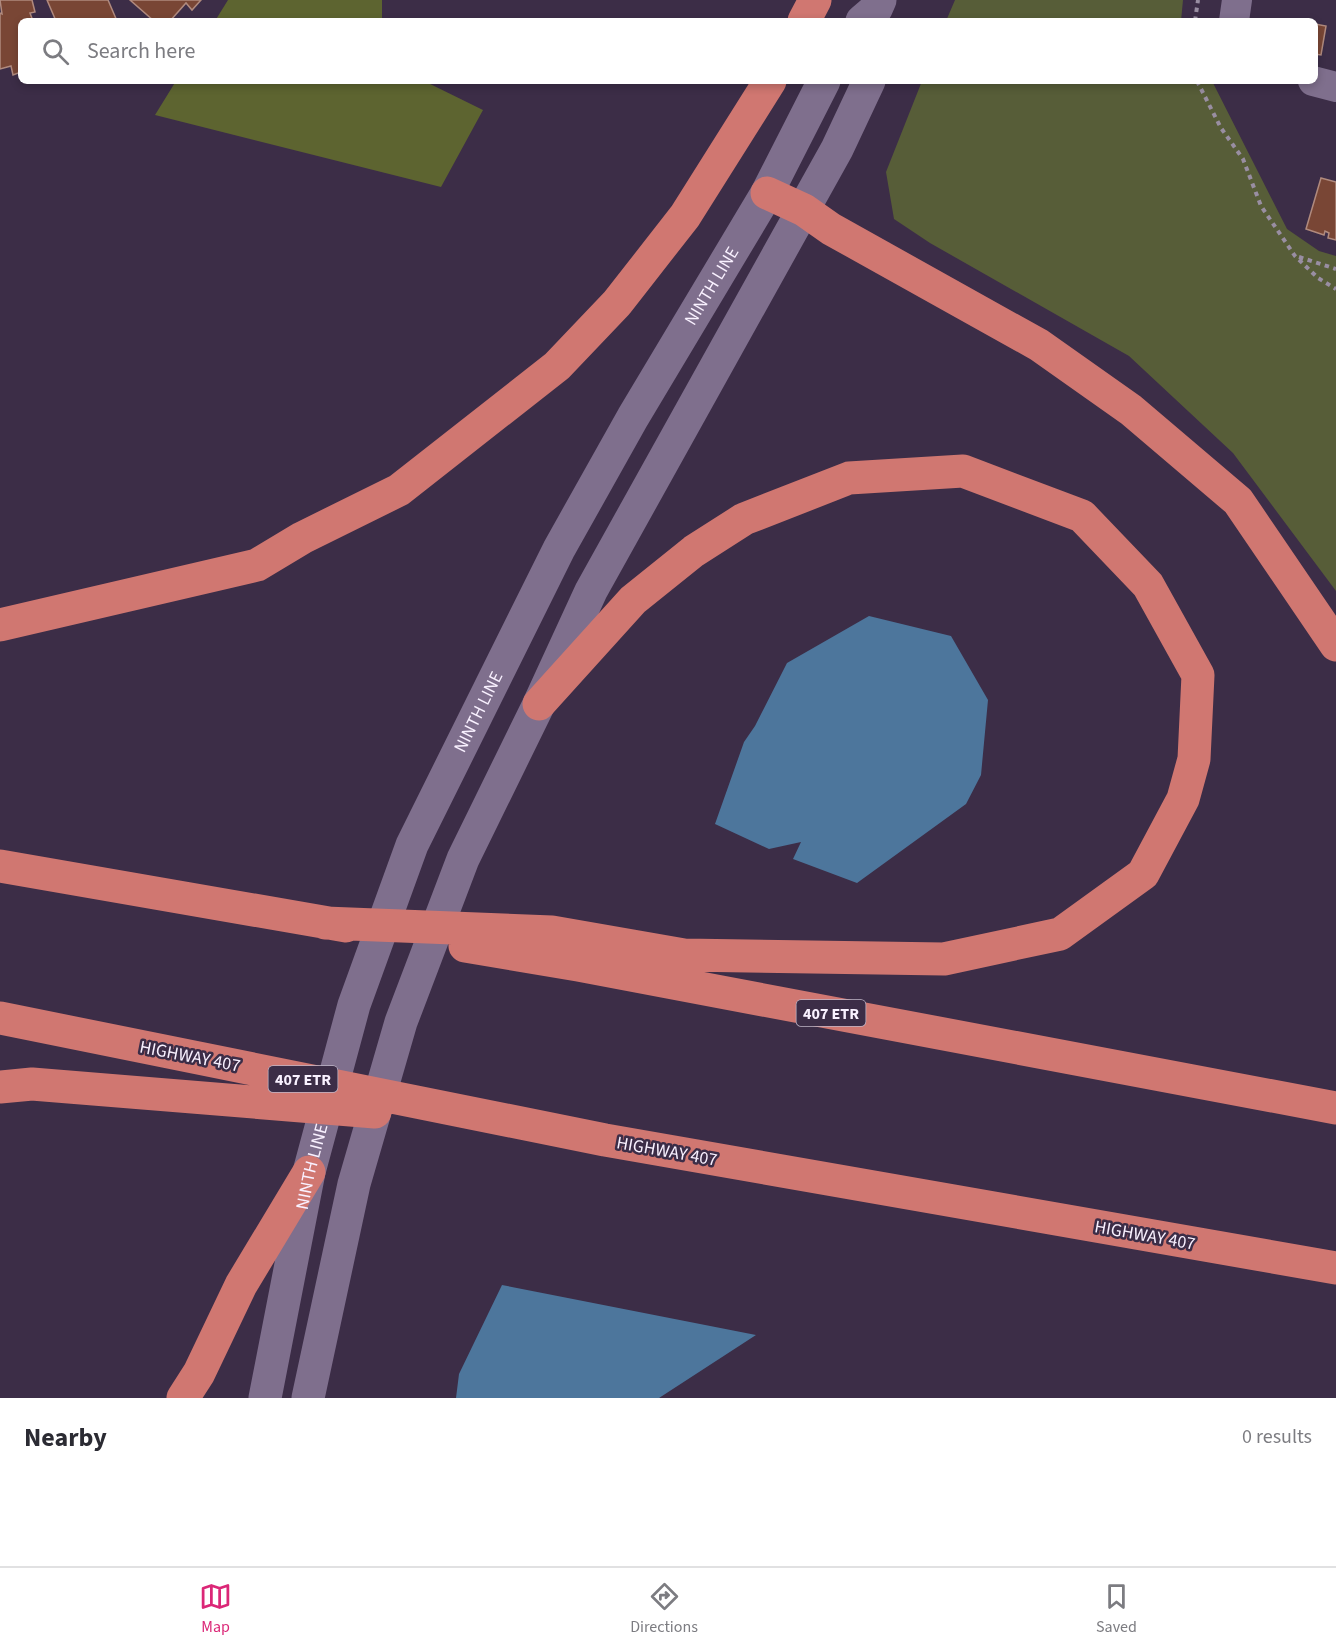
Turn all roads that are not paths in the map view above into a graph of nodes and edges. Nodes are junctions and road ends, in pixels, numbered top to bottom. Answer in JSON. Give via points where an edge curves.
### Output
{"nodes":[{"id":1,"x":815,"y":0,"type":"edge"},
{"id":2,"x":1238,"y":0,"type":"edge"},
{"id":3,"x":806,"y":18,"type":"edge"},
{"id":4,"x":1235,"y":18,"type":"edge"},
{"id":5,"x":1318,"y":82,"type":"edge"},
{"id":6,"x":768,"y":84,"type":"edge"},
{"id":7,"x":822,"y":84,"type":"edge"},
{"id":8,"x":868,"y":84,"type":"edge"},
{"id":9,"x":1336,"y":87,"type":"edge"},
{"id":10,"x":767,"y":193,"type":"junction"},
{"id":11,"x":804,"y":210,"type":"junction"},
{"id":12,"x":0,"y":625,"type":"edge"},
{"id":13,"x":1336,"y":645,"type":"edge"},
{"id":14,"x":539,"y":704,"type":"junction"},
{"id":15,"x":0,"y":866,"type":"edge"},
{"id":16,"x":325,"y":923,"type":"junction"},
{"id":17,"x":0,"y":1018,"type":"edge"},
{"id":18,"x":0,"y":1087,"type":"edge"},
{"id":19,"x":1336,"y":1108,"type":"edge"},
{"id":20,"x":605,"y":1140,"type":"junction"},
{"id":21,"x":309,"y":1172,"type":"junction"},
{"id":22,"x":1336,"y":1268,"type":"edge"},
{"id":23,"x":183,"y":1398,"type":"edge"},
{"id":24,"x":265,"y":1398,"type":"edge"},
{"id":25,"x":308,"y":1398,"type":"edge"}],
"edges":[{"from":1,"to":3,"type":"highway"},
{"from":2,"to":4,"type":"street"},
{"from":5,"to":9,"type":"street"},
{"from":6,"to":12,"type":"highway","via":[[685,216],[617,303],[557,366],[399,490],[257,565]]},
{"from":7,"to":10,"type":"main road","name":"NINTH LINE"},
{"from":8,"to":11,"type":"main road"},
{"from":10,"to":11,"type":"highway"},
{"from":10,"to":21,"type":"main road","name":"NINTH LINE","via":[[558,549],[412,845],[354,1005]]},
{"from":11,"to":13,"type":"highway","via":[[831,229],[1039,345],[1131,410],[1238,501]]},
{"from":11,"to":14,"type":"main road","via":[[591,591]]},
{"from":14,"to":16,"type":"highway","via":[[633,600],[694,551],[744,519],[849,478],[963,471],[1082,516],[1148,585],[1197,675],[1194,759],[1183,799],[1173,818],[1143,874],[1060,934],[944,959],[696,956],[552,932]]},
{"from":14,"to":25,"type":"main road","via":[[463,859],[401,1022],[354,1184]]},
{"from":15,"to":16,"type":"highway","number":"407 ETR"},
{"from":16,"to":19,"type":"highway","number":"407 ETR","via":[[578,965]]},
{"from":17,"to":20,"type":"highway","name":"HIGHWAY 407","number":"407 ETR"},
{"from":18,"to":20,"type":"highway","via":[[32,1084],[460,1119]]},
{"from":20,"to":22,"type":"highway","name":"HIGHWAY 407","number":"407 ETR"},
{"from":21,"to":23,"type":"highway","via":[[241,1285]]},
{"from":21,"to":24,"type":"main road","name":"NINTH LINE"}]}
